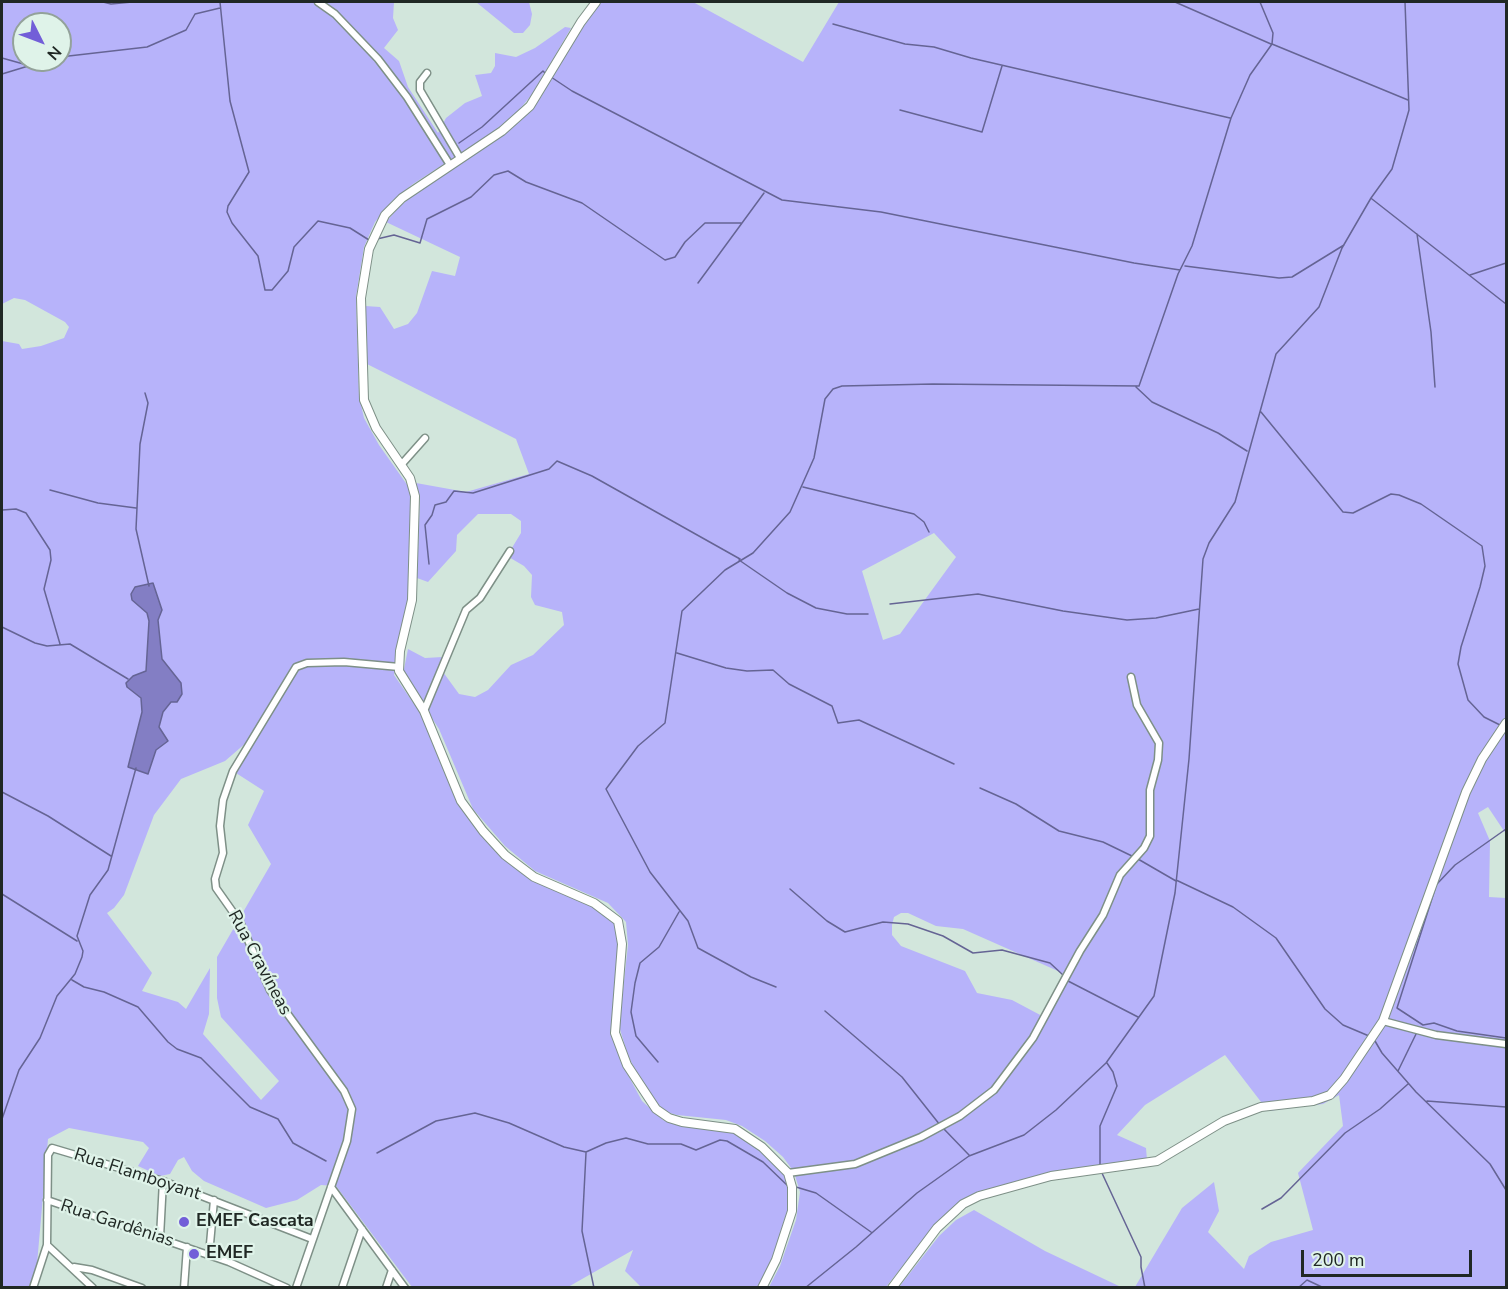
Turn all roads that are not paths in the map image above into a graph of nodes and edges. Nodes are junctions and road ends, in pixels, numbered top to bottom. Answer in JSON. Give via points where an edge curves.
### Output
{"nodes":[{"id":1,"x":318,"y":2,"type":"edge"},
{"id":2,"x":596,"y":2,"type":"edge"},
{"id":3,"x":427,"y":73,"type":"dead end"},
{"id":4,"x":460,"y":158,"type":"junction"},
{"id":5,"x":450,"y":165,"type":"junction"},
{"id":6,"x":425,"y":438,"type":"dead end"},
{"id":7,"x":402,"y":465,"type":"junction"},
{"id":8,"x":510,"y":550,"type":"dead end"},
{"id":9,"x":399,"y":667,"type":"junction"},
{"id":10,"x":1131,"y":677,"type":"dead end"},
{"id":11,"x":424,"y":711,"type":"junction"},
{"id":12,"x":1506,"y":723,"type":"edge"},
{"id":13,"x":1383,"y":1021,"type":"junction"},
{"id":14,"x":1506,"y":1044,"type":"edge"},
{"id":15,"x":788,"y":1173,"type":"junction"},
{"id":16,"x":162,"y":1181,"type":"junction"},
{"id":17,"x":331,"y":1187,"type":"junction"},
{"id":18,"x":47,"y":1200,"type":"junction"},
{"id":19,"x":214,"y":1200,"type":"junction"},
{"id":20,"x":362,"y":1229,"type":"junction"},
{"id":21,"x":160,"y":1237,"type":"junction"},
{"id":22,"x":312,"y":1239,"type":"junction"},
{"id":23,"x":47,"y":1245,"type":"junction"},
{"id":24,"x":187,"y":1247,"type":"junction"},
{"id":25,"x":209,"y":1256,"type":"junction"},
{"id":26,"x":74,"y":1268,"type":"junction"},
{"id":27,"x":392,"y":1270,"type":"junction"},
{"id":28,"x":33,"y":1287,"type":"edge"},
{"id":29,"x":93,"y":1287,"type":"edge"},
{"id":30,"x":142,"y":1287,"type":"edge"},
{"id":31,"x":184,"y":1287,"type":"edge"},
{"id":32,"x":287,"y":1287,"type":"edge"},
{"id":33,"x":296,"y":1287,"type":"edge"},
{"id":34,"x":342,"y":1287,"type":"edge"},
{"id":35,"x":386,"y":1287,"type":"edge"},
{"id":36,"x":405,"y":1287,"type":"edge"},
{"id":37,"x":762,"y":1287,"type":"edge"},
{"id":38,"x":892,"y":1287,"type":"edge"}],
"edges":[{"from":1,"to":5,"type":"street","via":[[378,59]]},
{"from":2,"to":4,"type":"street","via":[[530,106],[514,122]]},
{"from":3,"to":4,"type":"street","via":[[420,82],[420,90]]},
{"from":4,"to":5,"type":"street"},
{"from":5,"to":7,"type":"street","via":[[402,198],[385,215],[369,249],[364,273],[360,330],[364,400],[376,428]]},
{"from":6,"to":7,"type":"street"},
{"from":7,"to":9,"type":"street","via":[[415,503],[412,600]]},
{"from":8,"to":11,"type":"street","via":[[480,598],[466,610]]},
{"from":9,"to":11,"type":"street"},
{"from":9,"to":17,"type":"street","name":"Rua Cravíneas","via":[[344,662],[307,663],[296,668],[233,771],[223,800],[223,853],[216,888],[240,922],[270,990],[344,1091],[352,1109],[351,1126]]},
{"from":10,"to":15,"type":"street","via":[[1137,705],[1159,743],[1150,790],[1150,836],[1120,875],[1103,915],[1034,1038],[994,1090],[960,1116],[855,1164]]},
{"from":11,"to":15,"type":"street","via":[[461,801],[505,855],[534,877],[594,903],[618,921],[622,944],[615,1033],[627,1065],[656,1109],[682,1122],[735,1129],[762,1147]]},
{"from":12,"to":13,"type":"street","via":[[1482,759],[1467,792]]},
{"from":13,"to":14,"type":"street","via":[[1436,1035]]},
{"from":13,"to":38,"type":"street","via":[[1330,1095],[1261,1107],[1224,1121],[1157,1161],[1051,1176],[1000,1189],[963,1204],[937,1228]]},
{"from":15,"to":37,"type":"street","via":[[792,1211],[776,1260]]},
{"from":16,"to":18,"type":"street","name":"Rua Flamboyant","via":[[52,1148],[48,1152]]},
{"from":16,"to":19,"type":"street","name":"Rua Flamboyant"},
{"from":16,"to":21,"type":"street"},
{"from":17,"to":20,"type":"street"},
{"from":17,"to":22,"type":"street","name":"Rua Cravíneas"},
{"from":18,"to":21,"type":"street","name":"Rua Gardênias"},
{"from":18,"to":23,"type":"street"},
{"from":19,"to":22,"type":"street","name":"Rua Flamboyant"},
{"from":19,"to":25,"type":"street"},
{"from":20,"to":27,"type":"street"},
{"from":20,"to":34,"type":"street"},
{"from":21,"to":24,"type":"street","name":"Rua Gardênias"},
{"from":22,"to":33,"type":"street","name":"Rua Cravíneas"},
{"from":23,"to":26,"type":"street"},
{"from":23,"to":28,"type":"street"},
{"from":24,"to":25,"type":"street","name":"Rua Gardênias"},
{"from":24,"to":31,"type":"street"},
{"from":25,"to":32,"type":"street","name":"Rua Gardênias"},
{"from":26,"to":29,"type":"street"},
{"from":26,"to":30,"type":"street"},
{"from":27,"to":35,"type":"street"},
{"from":27,"to":36,"type":"street"}]}
